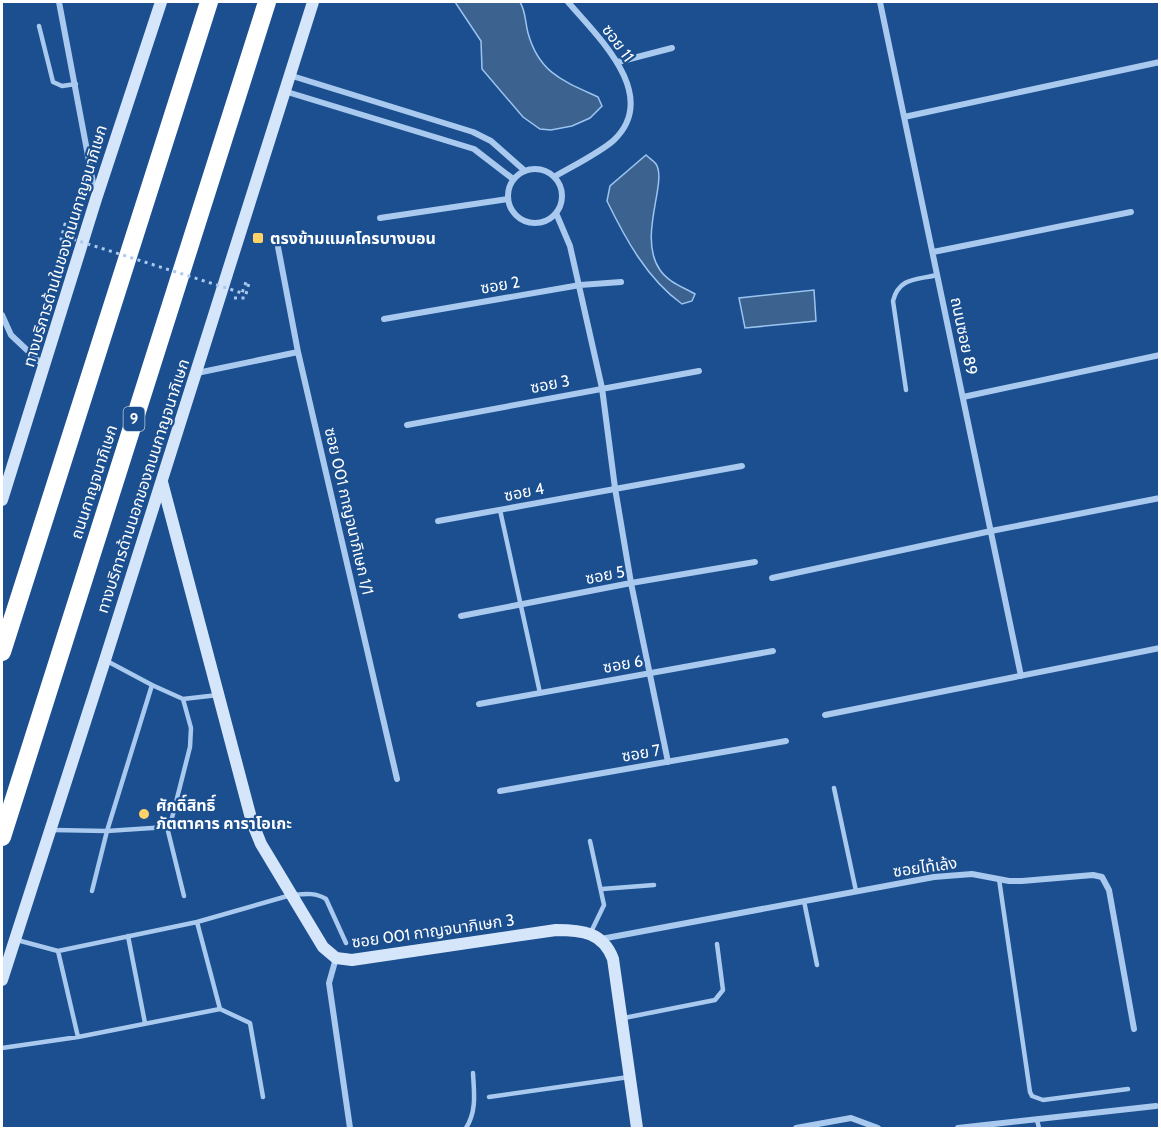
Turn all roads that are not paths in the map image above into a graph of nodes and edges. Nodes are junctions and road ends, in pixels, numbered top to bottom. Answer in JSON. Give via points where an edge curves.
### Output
{"nodes":[{"id":1,"x":59,"y":2,"type":"edge"},
{"id":2,"x":161,"y":2,"type":"edge"},
{"id":3,"x":209,"y":2,"type":"edge"},
{"id":4,"x":267,"y":2,"type":"edge"},
{"id":5,"x":313,"y":2,"type":"edge"},
{"id":6,"x":568,"y":2,"type":"edge"},
{"id":7,"x":880,"y":2,"type":"edge"},
{"id":8,"x":39,"y":26,"type":"dead end"},
{"id":9,"x":672,"y":48,"type":"dead end"},
{"id":10,"x":618,"y":62,"type":"junction"},
{"id":11,"x":1160,"y":62,"type":"edge"},
{"id":12,"x":289,"y":75,"type":"junction"},
{"id":13,"x":76,"y":84,"type":"junction"},
{"id":14,"x":284,"y":91,"type":"junction"},
{"id":15,"x":904,"y":117,"type":"junction"},
{"id":16,"x":525,"y":171,"type":"junction"},
{"id":17,"x":554,"y":177,"type":"junction"},
{"id":18,"x":513,"y":179,"type":"junction"},
{"id":19,"x":96,"y":199,"type":"junction"},
{"id":20,"x":508,"y":199,"type":"junction"},
{"id":21,"x":1131,"y":212,"type":"dead end"},
{"id":22,"x":556,"y":213,"type":"junction"},
{"id":23,"x":380,"y":218,"type":"dead end"},
{"id":24,"x":279,"y":247,"type":"dead end"},
{"id":25,"x":933,"y":252,"type":"junction"},
{"id":26,"x":937,"y":275,"type":"junction"},
{"id":27,"x":621,"y":282,"type":"dead end"},
{"id":28,"x":580,"y":285,"type":"junction"},
{"id":29,"x":2,"y":315,"type":"edge"},
{"id":30,"x":384,"y":319,"type":"dead end"},
{"id":31,"x":298,"y":352,"type":"junction"},
{"id":32,"x":1160,"y":355,"type":"edge"},
{"id":33,"x":45,"y":367,"type":"junction"},
{"id":34,"x":699,"y":371,"type":"dead end"},
{"id":35,"x":196,"y":373,"type":"junction"},
{"id":36,"x":602,"y":388,"type":"junction"},
{"id":37,"x":906,"y":390,"type":"dead end"},
{"id":38,"x":963,"y":397,"type":"junction"},
{"id":39,"x":407,"y":425,"type":"dead end"},
{"id":40,"x":742,"y":466,"type":"dead end"},
{"id":41,"x":162,"y":481,"type":"junction"},
{"id":42,"x":615,"y":488,"type":"junction"},
{"id":43,"x":1160,"y":498,"type":"edge"},
{"id":44,"x":2,"y":500,"type":"edge"},
{"id":45,"x":500,"y":510,"type":"junction"},
{"id":46,"x":438,"y":521,"type":"dead end"},
{"id":47,"x":990,"y":531,"type":"junction"},
{"id":48,"x":755,"y":562,"type":"dead end"},
{"id":49,"x":772,"y":578,"type":"dead end"},
{"id":50,"x":632,"y":583,"type":"junction"},
{"id":51,"x":522,"y":605,"type":"junction"},
{"id":52,"x":461,"y":616,"type":"dead end"},
{"id":53,"x":1160,"y":648,"type":"edge"},
{"id":54,"x":773,"y":651,"type":"dead end"},
{"id":55,"x":2,"y":652,"type":"edge"},
{"id":56,"x":105,"y":660,"type":"junction"},
{"id":57,"x":650,"y":673,"type":"junction"},
{"id":58,"x":1021,"y":676,"type":"junction"},
{"id":59,"x":152,"y":686,"type":"junction"},
{"id":60,"x":540,"y":693,"type":"junction"},
{"id":61,"x":218,"y":695,"type":"junction"},
{"id":62,"x":183,"y":699,"type":"junction"},
{"id":63,"x":479,"y":704,"type":"dead end"},
{"id":64,"x":825,"y":715,"type":"dead end"},
{"id":65,"x":786,"y":741,"type":"dead end"},
{"id":66,"x":668,"y":762,"type":"junction"},
{"id":67,"x":397,"y":779,"type":"dead end"},
{"id":68,"x":834,"y":788,"type":"dead end"},
{"id":69,"x":500,"y":791,"type":"dead end"},
{"id":70,"x":167,"y":827,"type":"junction"},
{"id":71,"x":51,"y":830,"type":"junction"},
{"id":72,"x":107,"y":831,"type":"junction"},
{"id":73,"x":2,"y":837,"type":"edge"},
{"id":74,"x":590,"y":841,"type":"dead end"},
{"id":75,"x":999,"y":879,"type":"junction"},
{"id":76,"x":654,"y":885,"type":"dead end"},
{"id":77,"x":602,"y":889,"type":"junction"},
{"id":78,"x":92,"y":891,"type":"dead end"},
{"id":79,"x":856,"y":891,"type":"junction"},
{"id":80,"x":291,"y":895,"type":"junction"},
{"id":81,"x":184,"y":897,"type":"dead end"},
{"id":82,"x":804,"y":901,"type":"junction"},
{"id":83,"x":197,"y":922,"type":"junction"},
{"id":84,"x":128,"y":936,"type":"junction"},
{"id":85,"x":595,"y":937,"type":"junction"},
{"id":86,"x":15,"y":939,"type":"junction"},
{"id":87,"x":346,"y":943,"type":"dead end"},
{"id":88,"x":717,"y":945,"type":"dead end"},
{"id":89,"x":58,"y":951,"type":"junction"},
{"id":90,"x":336,"y":958,"type":"junction"},
{"id":91,"x":817,"y":965,"type":"dead end"},
{"id":92,"x":2,"y":980,"type":"edge"},
{"id":93,"x":220,"y":1009,"type":"junction"},
{"id":94,"x":621,"y":1018,"type":"junction"},
{"id":95,"x":145,"y":1023,"type":"junction"},
{"id":96,"x":1134,"y":1029,"type":"dead end"},
{"id":97,"x":78,"y":1036,"type":"junction"},
{"id":98,"x":2,"y":1048,"type":"edge"},
{"id":99,"x":473,"y":1073,"type":"dead end"},
{"id":100,"x":629,"y":1077,"type":"junction"},
{"id":101,"x":1128,"y":1089,"type":"dead end"},
{"id":102,"x":489,"y":1096,"type":"dead end"},
{"id":103,"x":263,"y":1097,"type":"dead end"},
{"id":104,"x":1156,"y":1106,"type":"dead end"},
{"id":105,"x":1037,"y":1119,"type":"junction"},
{"id":106,"x":980,"y":1127,"type":"edge"},
{"id":107,"x":350,"y":1128,"type":"edge"},
{"id":108,"x":466,"y":1128,"type":"edge"},
{"id":109,"x":637,"y":1128,"type":"edge"},
{"id":110,"x":796,"y":1128,"type":"edge"},
{"id":111,"x":878,"y":1128,"type":"edge"},
{"id":112,"x":958,"y":1128,"type":"edge"},
{"id":113,"x":1039,"y":1128,"type":"edge"}],
"edges":[{"from":1,"to":13,"type":"street"},
{"from":2,"to":19,"type":"main road","name":"ทางบริการด้านในของถนนกาญจนาภิเษก"},
{"from":3,"to":55,"type":"highway"},
{"from":4,"to":73,"type":"highway","name":"ถนนกาญจนาภิเษก","number":"9"},
{"from":5,"to":12,"type":"main road","name":"ทางบริการด้านนอกของถนนกาญจนาภิเษก"},
{"from":6,"to":10,"type":"street","name":"ซอย 11"},
{"from":7,"to":15,"type":"street","name":"ถนนซอย 89"},
{"from":8,"to":13,"type":"lane","via":[[53,82],[62,86]]},
{"from":9,"to":10,"type":"street"},
{"from":10,"to":17,"type":"street","name":"ซอย 11","via":[[629,86],[630,107],[625,125],[613,140]]},
{"from":11,"to":15,"type":"street"},
{"from":12,"to":14,"type":"main road","name":"ทางบริการด้านนอกของถนนกาญจนาภิเษก"},
{"from":12,"to":16,"type":"street","via":[[473,132],[491,141]]},
{"from":13,"to":19,"type":"street"},
{"from":14,"to":18,"type":"street","via":[[474,149]]},
{"from":14,"to":35,"type":"main road","name":"ทางบริการด้านนอกของถนนกาญจนาภิเษก"},
{"from":15,"to":25,"type":"street","name":"ถนนซอย 89"},
{"from":16,"to":17,"type":"street","via":[[540,169]]},
{"from":16,"to":18,"type":"street"},
{"from":17,"to":22,"type":"street","via":[[562,191],[561,207]]},
{"from":18,"to":20,"type":"street"},
{"from":19,"to":33,"type":"main road","name":"ทางบริการด้านในของถนนกาญจนาภิเษก"},
{"from":20,"to":22,"type":"street","via":[[515,215],[523,221],[541,223]]},
{"from":20,"to":23,"type":"street"},
{"from":21,"to":25,"type":"street"},
{"from":22,"to":28,"type":"street"},
{"from":24,"to":31,"type":"street","name":"ซอย 001 กาญจนาภิเษก 1/1"},
{"from":25,"to":26,"type":"street","name":"ถนนซอย 89"},
{"from":26,"to":37,"type":"lane","via":[[903,283],[895,291],[893,301]]},
{"from":26,"to":38,"type":"street","name":"ถนนซอย 89"},
{"from":27,"to":28,"type":"street","name":"ซอย 2"},
{"from":28,"to":30,"type":"street","name":"ซอย 2"},
{"from":28,"to":36,"type":"street"},
{"from":29,"to":33,"type":"street","via":[[11,334]]},
{"from":31,"to":35,"type":"street"},
{"from":31,"to":67,"type":"street","name":"ซอย 001 กาญจนาภิเษก 1/1"},
{"from":32,"to":38,"type":"street"},
{"from":33,"to":44,"type":"main road","name":"ทางบริการด้านในของถนนกาญจนาภิเษก"},
{"from":34,"to":36,"type":"street","name":"ซอย 3"},
{"from":35,"to":41,"type":"main road","name":"ทางบริการด้านนอกของถนนกาญจนาภิเษก"},
{"from":36,"to":39,"type":"street","name":"ซอย 3"},
{"from":36,"to":42,"type":"street"},
{"from":38,"to":47,"type":"street","name":"ถนนซอย 89"},
{"from":40,"to":42,"type":"street","name":"ซอย 4"},
{"from":41,"to":56,"type":"main road","name":"ทางบริการด้านนอกของถนนกาญจนาภิเษก"},
{"from":41,"to":61,"type":"main road","name":"ซอย 001 กาญจนาภิเษก 3"},
{"from":42,"to":45,"type":"street","name":"ซอย 4"},
{"from":42,"to":50,"type":"street"},
{"from":43,"to":47,"type":"street"},
{"from":45,"to":46,"type":"street","name":"ซอย 4"},
{"from":45,"to":51,"type":"lane"},
{"from":47,"to":49,"type":"street"},
{"from":47,"to":58,"type":"street","name":"ถนนซอย 89"},
{"from":48,"to":50,"type":"street","name":"ซอย 5"},
{"from":50,"to":51,"type":"street","name":"ซอย 5"},
{"from":50,"to":57,"type":"street"},
{"from":51,"to":52,"type":"street","name":"ซอย 5"},
{"from":51,"to":60,"type":"lane"},
{"from":53,"to":58,"type":"street"},
{"from":54,"to":57,"type":"street","name":"ซอย 6"},
{"from":56,"to":59,"type":"lane"},
{"from":56,"to":71,"type":"main road","name":"ทางบริการด้านนอกของถนนกาญจนาภิเษก"},
{"from":57,"to":60,"type":"street","name":"ซอย 6"},
{"from":57,"to":66,"type":"street"},
{"from":58,"to":64,"type":"street"},
{"from":59,"to":62,"type":"lane"},
{"from":59,"to":72,"type":"lane"},
{"from":60,"to":63,"type":"street","name":"ซอย 6"},
{"from":61,"to":62,"type":"lane"},
{"from":61,"to":80,"type":"main road","name":"ซอย 001 กาญจนาภิเษก 3","via":[[252,822]]},
{"from":62,"to":70,"type":"lane","via":[[191,728],[190,747]]},
{"from":65,"to":66,"type":"street","name":"ซอย 7"},
{"from":66,"to":69,"type":"street","name":"ซอย 7"},
{"from":68,"to":79,"type":"lane"},
{"from":70,"to":72,"type":"lane"},
{"from":70,"to":81,"type":"lane"},
{"from":71,"to":72,"type":"lane"},
{"from":71,"to":86,"type":"main road","name":"ทางบริการด้านนอกของถนนกาญจนาภิเษก"},
{"from":72,"to":78,"type":"lane"},
{"from":74,"to":77,"type":"lane"},
{"from":75,"to":79,"type":"street","name":"ซอยไท้เล้ง","via":[[972,874],[934,877]]},
{"from":75,"to":96,"type":"street","name":"ซอยไท้เล้ง","via":[[1093,875],[1106,881]]},
{"from":75,"to":101,"type":"lane","via":[[1032,1096],[1043,1100]]},
{"from":76,"to":77,"type":"lane"},
{"from":77,"to":85,"type":"lane","via":[[603,910]]},
{"from":79,"to":82,"type":"street","name":"ซอยไท้เล้ง"},
{"from":80,"to":83,"type":"lane"},
{"from":80,"to":87,"type":"lane","via":[[320,895],[326,899]]},
{"from":80,"to":90,"type":"main road","name":"ซอย 001 กาญจนาภิเษก 3","via":[[323,947]]},
{"from":82,"to":85,"type":"street","name":"ซอยไท้เล้ง"},
{"from":82,"to":91,"type":"lane"},
{"from":83,"to":84,"type":"lane"},
{"from":83,"to":93,"type":"lane"},
{"from":84,"to":89,"type":"lane"},
{"from":84,"to":95,"type":"lane"},
{"from":85,"to":90,"type":"main road","name":"ซอย 001 กาญจนาภิเษก 3","via":[[582,930],[556,930],[352,960]]},
{"from":85,"to":94,"type":"main road","via":[[610,950],[613,959]]},
{"from":86,"to":89,"type":"lane"},
{"from":86,"to":92,"type":"main road","name":"ทางบริการด้านนอกของถนนกาญจนาภิเษก"},
{"from":88,"to":94,"type":"lane","via":[[723,990],[715,1000]]},
{"from":89,"to":97,"type":"lane"},
{"from":90,"to":107,"type":"street","via":[[329,983]]},
{"from":93,"to":95,"type":"lane"},
{"from":93,"to":103,"type":"lane","via":[[250,1023]]},
{"from":94,"to":100,"type":"main road"},
{"from":95,"to":97,"type":"lane"},
{"from":97,"to":98,"type":"lane"},
{"from":99,"to":108,"type":"lane","via":[[474,1106]]},
{"from":100,"to":102,"type":"lane"},
{"from":100,"to":109,"type":"main road"},
{"from":104,"to":105,"type":"street"},
{"from":105,"to":106,"type":"street"},
{"from":105,"to":113,"type":"lane"},
{"from":106,"to":112,"type":"street"},
{"from":110,"to":111,"type":"street","via":[[850,1118]]}]}
